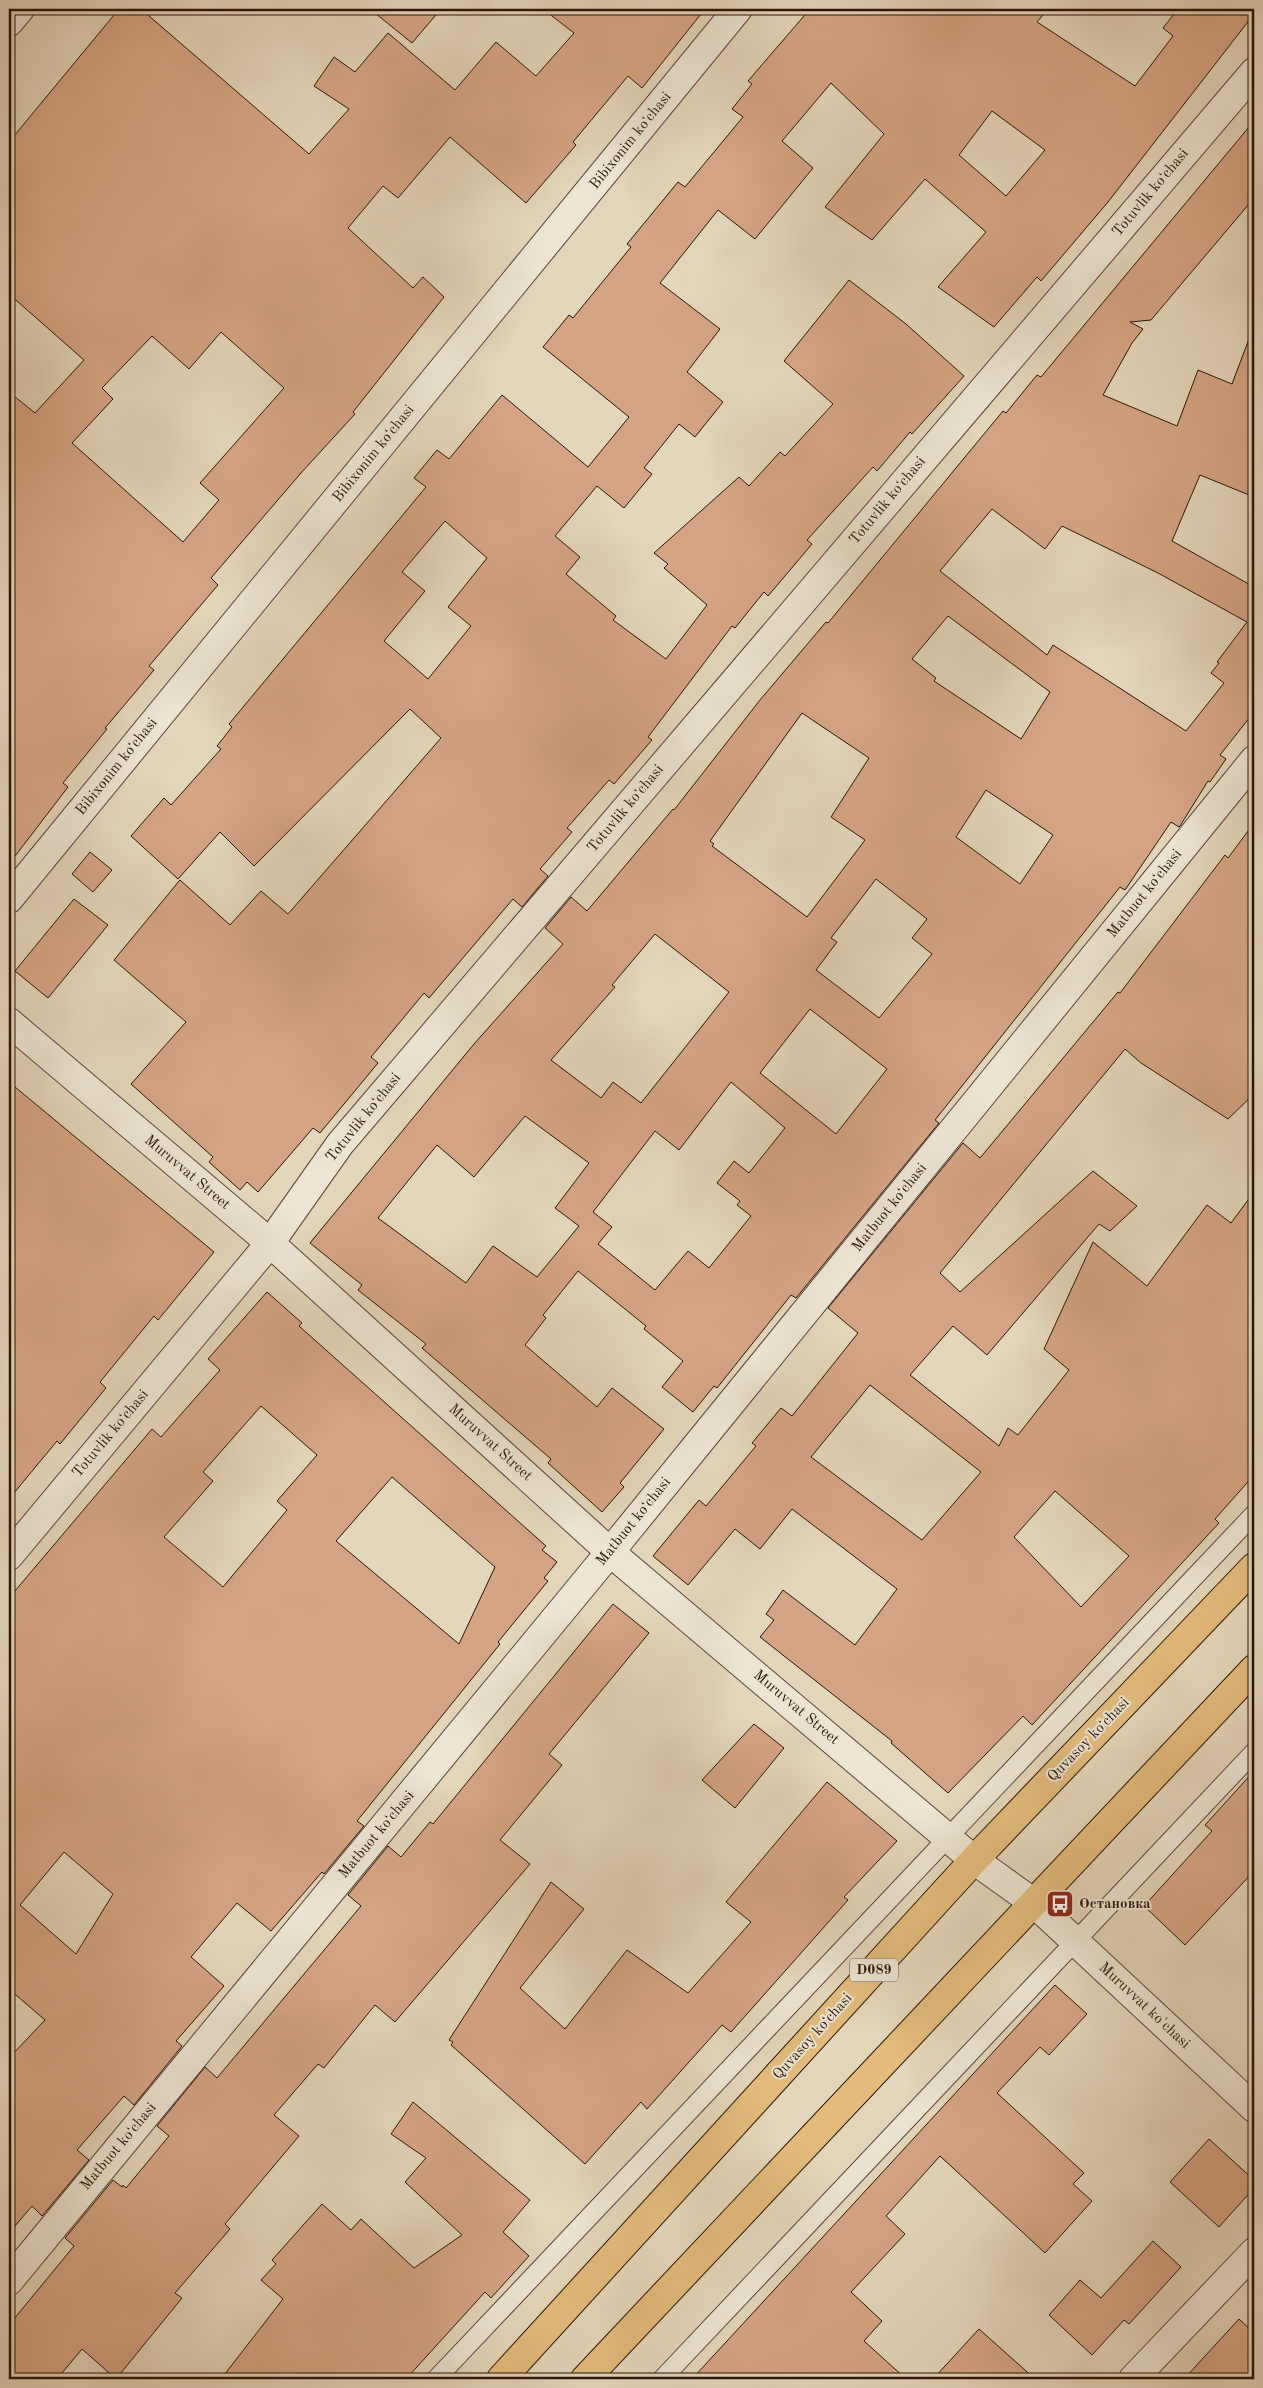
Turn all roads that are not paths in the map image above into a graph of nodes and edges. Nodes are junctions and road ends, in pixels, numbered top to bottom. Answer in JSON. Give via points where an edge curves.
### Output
{"nodes":[{"id":1,"x":20,"y":9,"type":"edge"},
{"id":2,"x":738,"y":9,"type":"edge"},
{"id":3,"x":9,"y":22,"type":"edge"},
{"id":4,"x":1254,"y":72,"type":"edge"},
{"id":5,"x":1254,"y":760,"type":"edge"},
{"id":6,"x":9,"y":899,"type":"edge"},
{"id":7,"x":9,"y":1022,"type":"edge"},
{"id":8,"x":270,"y":1243,"type":"junction"},
{"id":9,"x":1254,"y":1514,"type":"edge"},
{"id":10,"x":610,"y":1552,"type":"junction"},
{"id":11,"x":9,"y":1556,"type":"edge"},
{"id":12,"x":1254,"y":1568,"type":"edge"},
{"id":13,"x":1254,"y":1669,"type":"edge"},
{"id":14,"x":1254,"y":1752,"type":"edge"},
{"id":15,"x":948,"y":1836,"type":"junction"},
{"id":16,"x":974,"y":1860,"type":"junction"},
{"id":17,"x":1034,"y":1903,"type":"junction"},
{"id":18,"x":1076,"y":1942,"type":"junction"},
{"id":19,"x":1254,"y":2108,"type":"edge"},
{"id":20,"x":1254,"y":2252,"type":"edge"},
{"id":21,"x":9,"y":2281,"type":"edge"},
{"id":22,"x":436,"y":2379,"type":"edge"},
{"id":23,"x":501,"y":2379,"type":"edge"},
{"id":24,"x":586,"y":2379,"type":"edge"},
{"id":25,"x":662,"y":2379,"type":"edge"},
{"id":26,"x":1133,"y":2379,"type":"edge"}],
"edges":[{"from":1,"to":3,"type":"street"},
{"from":2,"to":6,"type":"street","name":"Bibixonim koʻchasi"},
{"from":4,"to":8,"type":"street","name":"Totuvlik koʻchasi","via":[[340,1144]]},
{"from":5,"to":10,"type":"street","name":"Matbuot koʻchasi"},
{"from":7,"to":8,"type":"street","name":"Muruvvat Street"},
{"from":8,"to":10,"type":"street","name":"Muruvvat Street"},
{"from":8,"to":11,"type":"street","name":"Totuvlik koʻchasi"},
{"from":9,"to":15,"type":"lane"},
{"from":10,"to":15,"type":"street","name":"Muruvvat Street"},
{"from":10,"to":21,"type":"street","name":"Matbuot koʻchasi"},
{"from":12,"to":16,"type":"main road","name":"Quvasoy koʻchasi","number":"D089"},
{"from":13,"to":17,"type":"main road"},
{"from":14,"to":18,"type":"lane"},
{"from":15,"to":16,"type":"street","name":"Muruvvat Street"},
{"from":15,"to":22,"type":"lane"},
{"from":16,"to":17,"type":"street","name":"Muruvvat Street"},
{"from":16,"to":23,"type":"main road","name":"Quvasoy koʻchasi","number":"D089"},
{"from":17,"to":18,"type":"street","name":"Muruvvat ko'chasi"},
{"from":17,"to":24,"type":"main road"},
{"from":18,"to":19,"type":"street","name":"Muruvvat ko'chasi"},
{"from":18,"to":25,"type":"lane"},
{"from":20,"to":26,"type":"street"}]}
